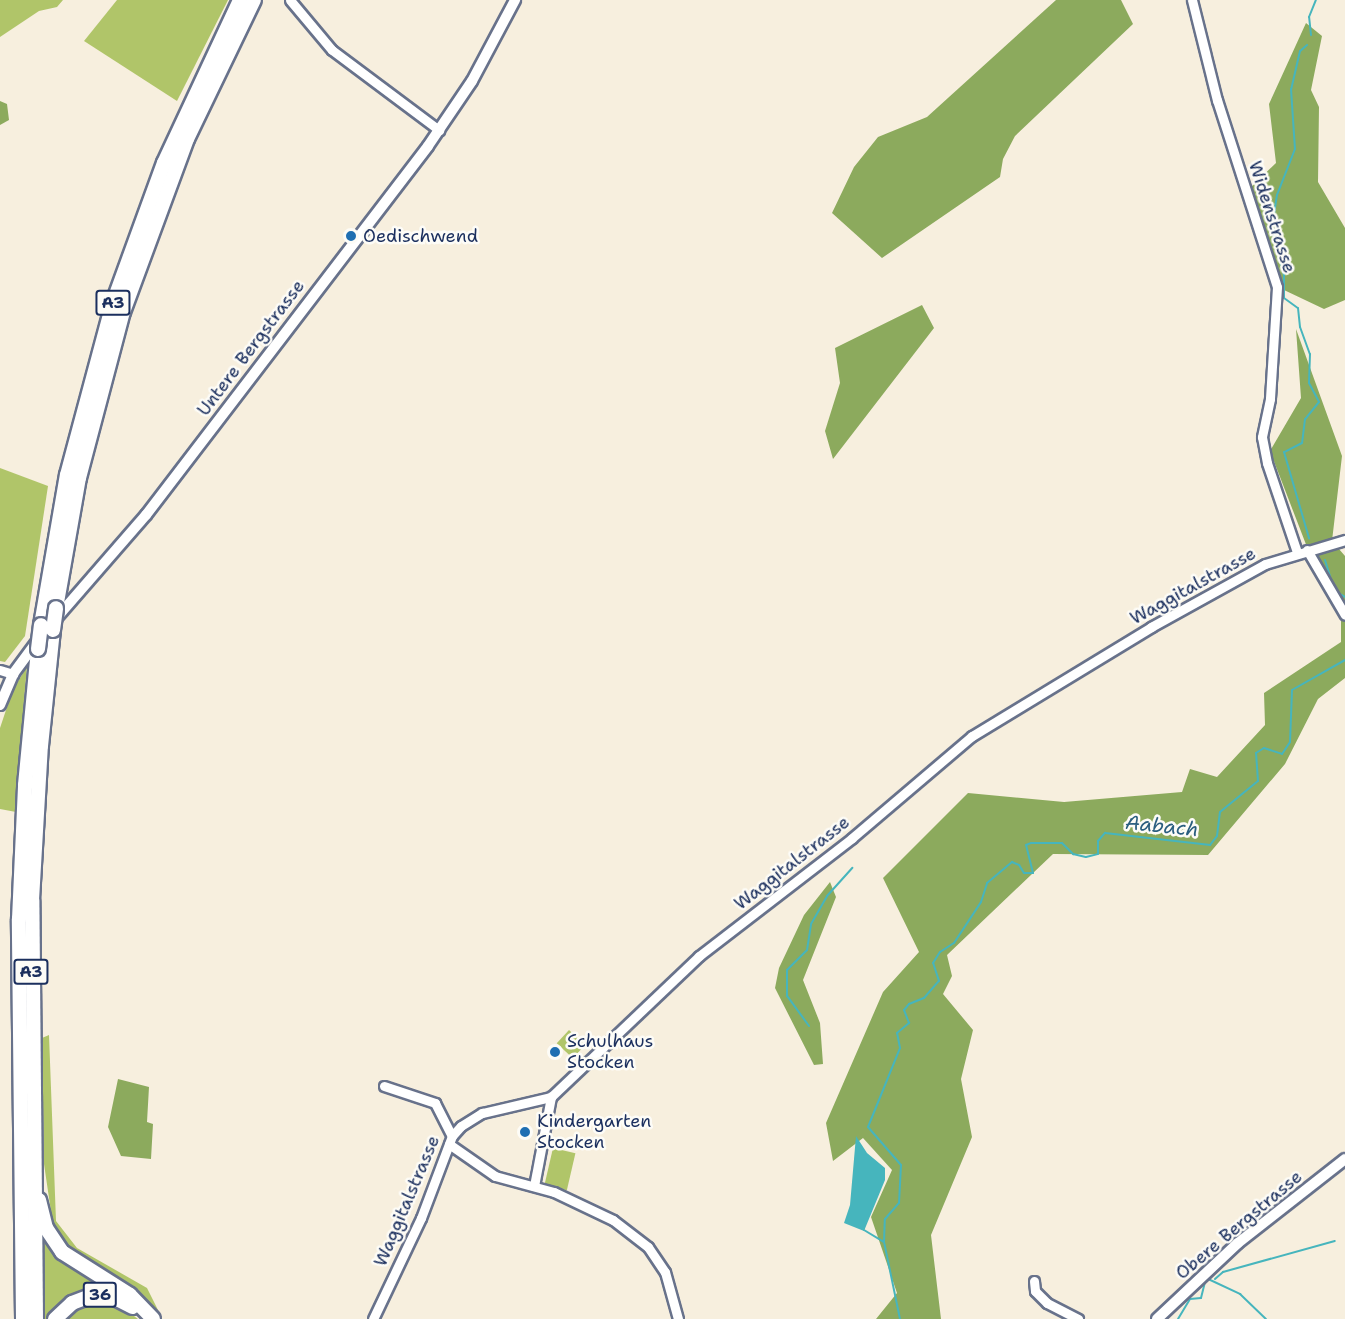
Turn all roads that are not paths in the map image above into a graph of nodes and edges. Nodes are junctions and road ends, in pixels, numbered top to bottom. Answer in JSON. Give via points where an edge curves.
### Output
{"nodes":[{"id":1,"x":240,"y":0,"type":"edge"},
{"id":2,"x":254,"y":0,"type":"edge"},
{"id":3,"x":290,"y":0,"type":"edge"},
{"id":4,"x":515,"y":0,"type":"edge"},
{"id":5,"x":1192,"y":0,"type":"edge"},
{"id":6,"x":439,"y":130,"type":"junction"},
{"id":7,"x":1345,"y":540,"type":"edge"},
{"id":8,"x":1302,"y":551,"type":"junction"},
{"id":9,"x":1345,"y":615,"type":"edge"},
{"id":10,"x":47,"y":627,"type":"junction"},
{"id":11,"x":0,"y":670,"type":"edge"},
{"id":12,"x":13,"y":674,"type":"junction"},
{"id":13,"x":0,"y":705,"type":"edge"},
{"id":14,"x":384,"y":1086,"type":"dead end"},
{"id":15,"x":551,"y":1097,"type":"junction"},
{"id":16,"x":451,"y":1140,"type":"junction"},
{"id":17,"x":32,"y":1157,"type":"junction"},
{"id":18,"x":1345,"y":1159,"type":"edge"},
{"id":19,"x":534,"y":1186,"type":"junction"},
{"id":20,"x":1034,"y":1281,"type":"dead end"},
{"id":21,"x":23,"y":1293,"type":"junction"},
{"id":22,"x":18,"y":1319,"type":"edge"},
{"id":23,"x":23,"y":1319,"type":"edge"},
{"id":24,"x":36,"y":1319,"type":"edge"},
{"id":25,"x":55,"y":1319,"type":"edge"},
{"id":26,"x":144,"y":1319,"type":"edge"},
{"id":27,"x":153,"y":1319,"type":"edge"},
{"id":28,"x":373,"y":1319,"type":"edge"},
{"id":29,"x":678,"y":1319,"type":"edge"},
{"id":30,"x":1078,"y":1319,"type":"edge"},
{"id":31,"x":1157,"y":1319,"type":"edge"}],
"edges":[{"from":1,"to":10,"type":"highway","number":"A3","via":[[164,163],[110,313],[70,464]]},
{"from":2,"to":10,"type":"highway","number":"A3","bridge":true,"via":[[173,172],[123,312],[83,460],[56,609]]},
{"from":3,"to":6,"type":"street","via":[[332,50]]},
{"from":4,"to":6,"type":"main road","name":"Untere Bergstrasse","via":[[472,81]]},
{"from":5,"to":8,"type":"street","name":"Widenstrasse","via":[[1217,100],[1277,287],[1270,399],[1262,437]]},
{"from":6,"to":12,"type":"main road","name":"Untere Bergstrasse","via":[[146,515]]},
{"from":7,"to":8,"type":"street","name":"Waggitalstrasse"},
{"from":8,"to":9,"type":"street","name":"Widenstrasse"},
{"from":8,"to":15,"type":"street","name":"Waggitalstrasse","via":[[1265,564],[1151,627],[972,736],[852,838],[699,956]]},
{"from":10,"to":17,"type":"highway","number":"A3","via":[[34,860]]},
{"from":10,"to":21,"type":"highway","number":"A3","bridge":true,"via":[[38,649],[25,784],[19,919]]},
{"from":11,"to":12,"type":"street"},
{"from":12,"to":13,"type":"main road","name":"Untere Bergstrasse"},
{"from":14,"to":16,"type":"street","via":[[435,1103]]},
{"from":15,"to":16,"type":"street","name":"Waggitalstrasse","via":[[482,1113]]},
{"from":15,"to":19,"type":"street"},
{"from":16,"to":19,"type":"street","via":[[495,1176]]},
{"from":16,"to":28,"type":"street","name":"Waggitalstrasse","via":[[421,1218]]},
{"from":17,"to":24,"type":"highway","number":"A3"},
{"from":17,"to":27,"type":"highway","via":[[44,1221],[55,1244],[76,1264],[135,1299]]},
{"from":18,"to":31,"type":"main road","name":"Obere Bergstrasse","via":[[1238,1243]]},
{"from":19,"to":29,"type":"street","via":[[613,1220],[648,1246],[664,1272]]},
{"from":20,"to":30,"type":"street","via":[[1035,1290],[1047,1303]]},
{"from":21,"to":22,"type":"highway"},
{"from":21,"to":23,"type":"highway","number":"A3"},
{"from":25,"to":26,"type":"highway","number":"36","via":[[76,1301],[99,1295],[124,1301]]}]}
